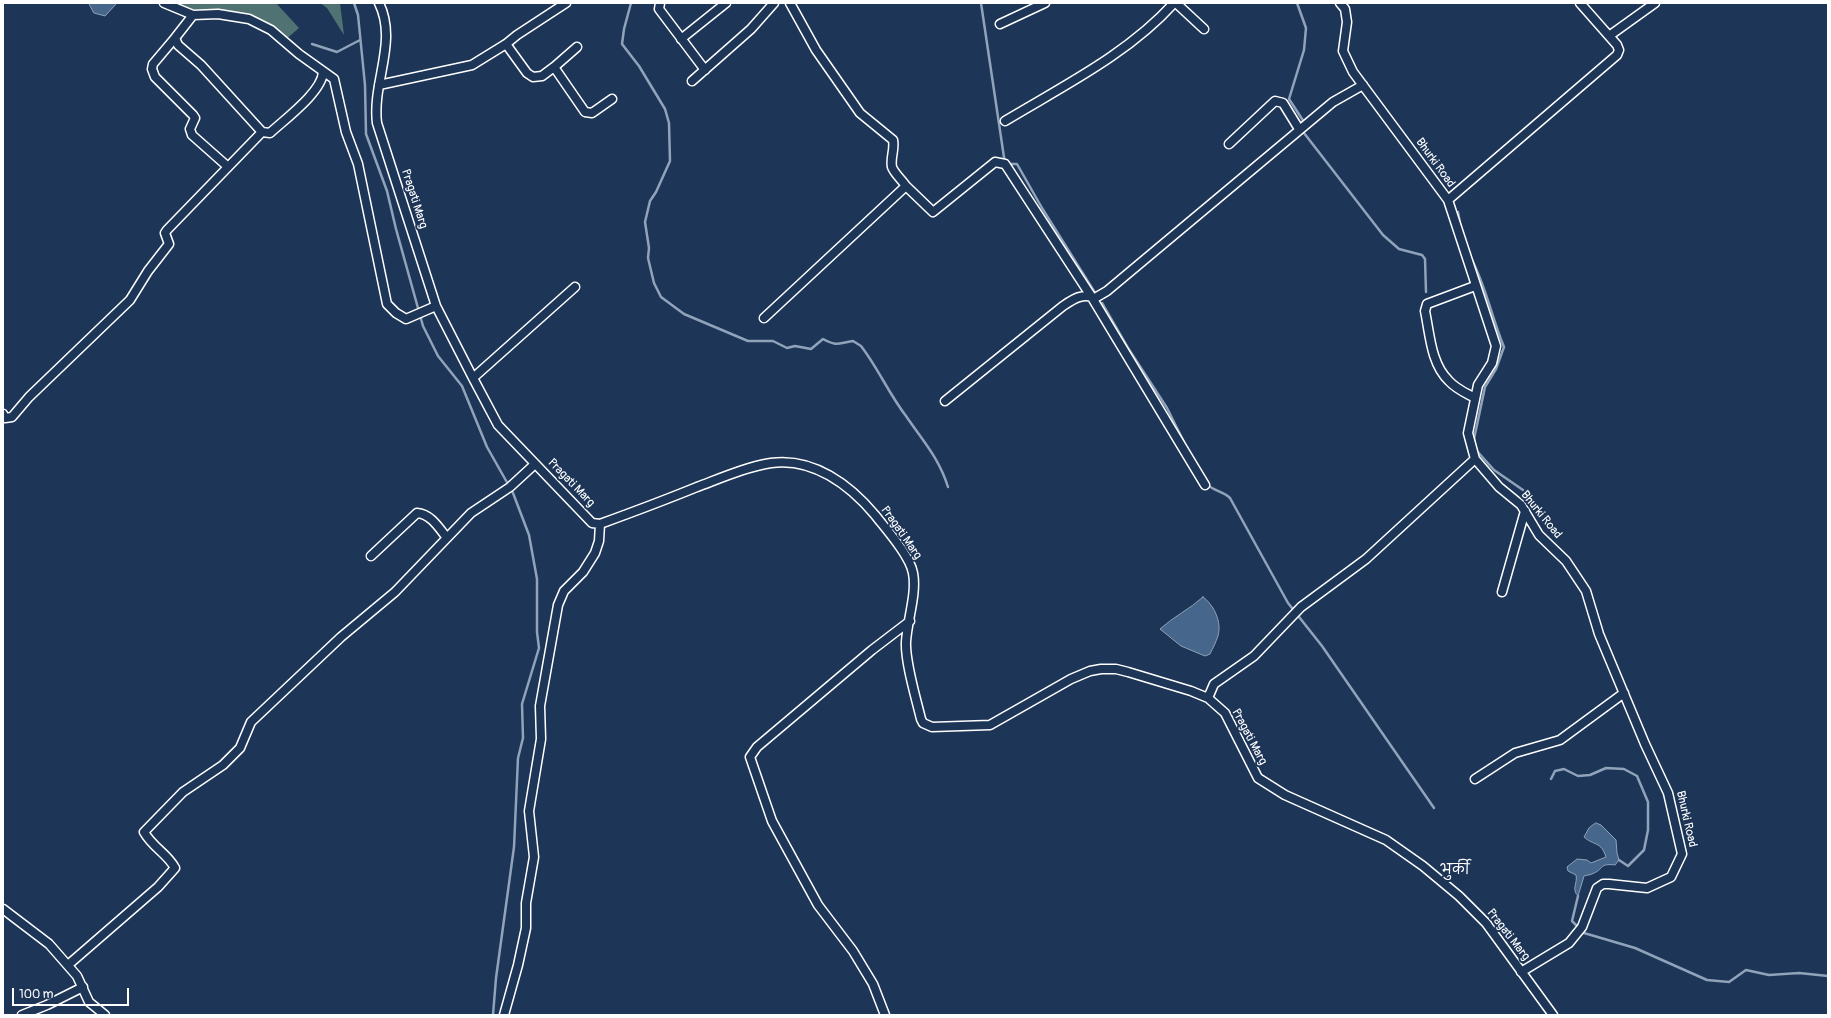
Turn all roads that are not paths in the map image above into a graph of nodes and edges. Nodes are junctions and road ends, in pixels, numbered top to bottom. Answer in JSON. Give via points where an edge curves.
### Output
{"nodes":[{"id":1,"x":164,"y":3,"type":"edge"},
{"id":2,"x":379,"y":3,"type":"edge"},
{"id":3,"x":566,"y":3,"type":"edge"},
{"id":4,"x":660,"y":3,"type":"edge"},
{"id":5,"x":726,"y":3,"type":"edge"},
{"id":6,"x":774,"y":3,"type":"edge"},
{"id":7,"x":790,"y":3,"type":"edge"},
{"id":8,"x":1045,"y":3,"type":"edge"},
{"id":9,"x":1175,"y":3,"type":"edge"},
{"id":10,"x":1340,"y":3,"type":"edge"},
{"id":11,"x":1580,"y":3,"type":"edge"},
{"id":12,"x":1655,"y":3,"type":"edge"},
{"id":13,"x":193,"y":15,"type":"junction"},
{"id":14,"x":1000,"y":24,"type":"dead end"},
{"id":15,"x":1204,"y":29,"type":"dead end"},
{"id":16,"x":1609,"y":36,"type":"junction"},
{"id":17,"x":175,"y":38,"type":"junction"},
{"id":18,"x":681,"y":39,"type":"junction"},
{"id":19,"x":506,"y":44,"type":"junction"},
{"id":20,"x":577,"y":47,"type":"dead end"},
{"id":21,"x":553,"y":68,"type":"junction"},
{"id":22,"x":705,"y":70,"type":"junction"},
{"id":23,"x":323,"y":72,"type":"junction"},
{"id":24,"x":692,"y":81,"type":"dead end"},
{"id":25,"x":380,"y":85,"type":"junction"},
{"id":26,"x":1363,"y":85,"type":"junction"},
{"id":27,"x":612,"y":98,"type":"dead end"},
{"id":28,"x":1005,"y":121,"type":"dead end"},
{"id":29,"x":1299,"y":129,"type":"junction"},
{"id":30,"x":262,"y":132,"type":"junction"},
{"id":31,"x":1229,"y":144,"type":"dead end"},
{"id":32,"x":227,"y":166,"type":"junction"},
{"id":33,"x":906,"y":186,"type":"junction"},
{"id":34,"x":1448,"y":200,"type":"junction"},
{"id":35,"x":1474,"y":286,"type":"junction"},
{"id":36,"x":575,"y":287,"type":"dead end"},
{"id":37,"x":1091,"y":296,"type":"junction"},
{"id":38,"x":436,"y":306,"type":"junction"},
{"id":39,"x":764,"y":318,"type":"dead end"},
{"id":40,"x":473,"y":378,"type":"junction"},
{"id":41,"x":1475,"y":398,"type":"junction"},
{"id":42,"x":945,"y":401,"type":"dead end"},
{"id":43,"x":3,"y":414,"type":"edge"},
{"id":44,"x":1475,"y":459,"type":"junction"},
{"id":45,"x":535,"y":464,"type":"junction"},
{"id":46,"x":1205,"y":485,"type":"dead end"},
{"id":47,"x":1525,"y":512,"type":"junction"},
{"id":48,"x":600,"y":524,"type":"junction"},
{"id":49,"x":447,"y":538,"type":"junction"},
{"id":50,"x":371,"y":556,"type":"dead end"},
{"id":51,"x":1502,"y":592,"type":"dead end"},
{"id":52,"x":910,"y":621,"type":"junction"},
{"id":53,"x":1624,"y":693,"type":"junction"},
{"id":54,"x":1208,"y":698,"type":"junction"},
{"id":55,"x":1474,"y":779,"type":"dead end"},
{"id":56,"x":3,"y":909,"type":"edge"},
{"id":57,"x":68,"y":965,"type":"junction"},
{"id":58,"x":1521,"y":972,"type":"junction"},
{"id":59,"x":83,"y":987,"type":"junction"},
{"id":60,"x":22,"y":1015,"type":"edge"},
{"id":61,"x":105,"y":1015,"type":"edge"},
{"id":62,"x":504,"y":1015,"type":"edge"},
{"id":63,"x":886,"y":1015,"type":"edge"},
{"id":64,"x":1553,"y":1015,"type":"edge"}],
"edges":[{"from":1,"to":13,"type":"street"},
{"from":2,"to":25,"type":"street","name":"Pragati Marg","via":[[384,14],[387,40]]},
{"from":3,"to":19,"type":"street"},
{"from":4,"to":18,"type":"street","via":[[659,10]]},
{"from":5,"to":18,"type":"street"},
{"from":6,"to":22,"type":"street","via":[[751,29]]},
{"from":7,"to":33,"type":"street","via":[[816,50],[860,113],[893,140],[893,168]]},
{"from":8,"to":14,"type":"street"},
{"from":9,"to":15,"type":"street"},
{"from":9,"to":28,"type":"street","via":[[1158,21],[1113,56]]},
{"from":10,"to":26,"type":"street","name":"Bhurki Road","via":[[1345,9],[1347,22],[1343,51],[1353,72]]},
{"from":11,"to":16,"type":"street"},
{"from":12,"to":16,"type":"street"},
{"from":13,"to":17,"type":"street"},
{"from":13,"to":23,"type":"street","via":[[218,14],[249,19],[271,30]]},
{"from":16,"to":34,"type":"street","via":[[1618,47],[1617,56]]},
{"from":17,"to":30,"type":"street","via":[[178,45],[201,65]]},
{"from":17,"to":32,"type":"street","via":[[153,64],[152,69],[155,76],[195,118],[190,129],[192,135]]},
{"from":18,"to":22,"type":"street"},
{"from":19,"to":21,"type":"street","via":[[527,73],[533,77],[542,76]]},
{"from":19,"to":25,"type":"street","via":[[472,65]]},
{"from":20,"to":21,"type":"street"},
{"from":21,"to":27,"type":"street","via":[[585,112],[592,113]]},
{"from":22,"to":24,"type":"street"},
{"from":23,"to":30,"type":"street","via":[[315,91],[270,133]]},
{"from":23,"to":38,"type":"street","via":[[334,79],[346,132],[358,164],[387,304],[406,319]]},
{"from":25,"to":38,"type":"street","name":"Pragati Marg","via":[[376,105],[377,122]]},
{"from":26,"to":29,"type":"street","via":[[1333,102]]},
{"from":26,"to":34,"type":"street","name":"Bhurki Road"},
{"from":29,"to":31,"type":"street","via":[[1283,102],[1275,101]]},
{"from":29,"to":37,"type":"street","via":[[1107,290],[1095,298]]},
{"from":30,"to":32,"type":"street"},
{"from":32,"to":43,"type":"street","via":[[167,230],[165,233],[169,244],[130,300],[29,397],[12,417],[5,418]]},
{"from":33,"to":37,"type":"street","via":[[933,212],[995,162],[1005,164]]},
{"from":33,"to":39,"type":"street"},
{"from":34,"to":35,"type":"street","name":"Bhurki Road"},
{"from":35,"to":41,"type":"street","name":"Bhurki Road","via":[[1496,346],[1492,363],[1480,380]]},
{"from":35,"to":41,"type":"street","via":[[1427,304],[1425,312],[1436,364],[1456,388]]},
{"from":36,"to":40,"type":"street"},
{"from":37,"to":42,"type":"street","via":[[1077,297],[1063,306]]},
{"from":37,"to":46,"type":"street"},
{"from":38,"to":40,"type":"street","name":"Pragati Marg"},
{"from":40,"to":45,"type":"street","name":"Pragati Marg","via":[[498,425]]},
{"from":41,"to":44,"type":"street","name":"Bhurki Road","via":[[1468,433]]},
{"from":44,"to":47,"type":"street","name":"Bhurki Road"},
{"from":44,"to":54,"type":"street","via":[[1366,559],[1301,607],[1254,656],[1214,684]]},
{"from":45,"to":48,"type":"street","name":"Pragati Marg","via":[[592,523]]},
{"from":45,"to":49,"type":"street","via":[[510,487],[471,513]]},
{"from":47,"to":51,"type":"street"},
{"from":47,"to":53,"type":"street","name":"Bhurki Road","via":[[1539,535],[1566,561],[1586,591],[1599,634]]},
{"from":48,"to":52,"type":"street","name":"Pragati Marg","via":[[737,472],[772,463],[814,467],[845,485],[865,503],[911,566],[913,574]]},
{"from":48,"to":62,"type":"street","via":[[595,553],[583,572],[564,591],[558,604],[540,706],[541,739],[529,811],[534,856],[526,903],[526,928]]},
{"from":49,"to":50,"type":"street","via":[[431,518],[417,513]]},
{"from":49,"to":57,"type":"street","via":[[395,592],[341,637],[251,722],[240,748],[223,765],[183,792],[144,832],[175,868],[158,887]]},
{"from":52,"to":54,"type":"street","name":"Pragati Marg","via":[[906,650],[923,723],[932,727],[990,725],[1071,679],[1101,669],[1128,672]]},
{"from":52,"to":63,"type":"street","via":[[757,747],[750,757],[772,821],[818,905],[853,951],[873,984]]},
{"from":53,"to":55,"type":"street","via":[[1560,740],[1515,753]]},
{"from":53,"to":58,"type":"street","name":"Bhurki Road","via":[[1668,793],[1682,854],[1671,877],[1647,888],[1609,884],[1597,888],[1582,927],[1570,943]]},
{"from":54,"to":58,"type":"street","name":"Pragati Marg","via":[[1225,713],[1258,778],[1285,795],[1386,840],[1423,866],[1486,923]]},
{"from":56,"to":57,"type":"street","via":[[49,944]]},
{"from":57,"to":59,"type":"street"},
{"from":58,"to":64,"type":"street","name":"Pragati Marg"},
{"from":59,"to":60,"type":"street"},
{"from":59,"to":61,"type":"street","via":[[90,1002]]}]}
